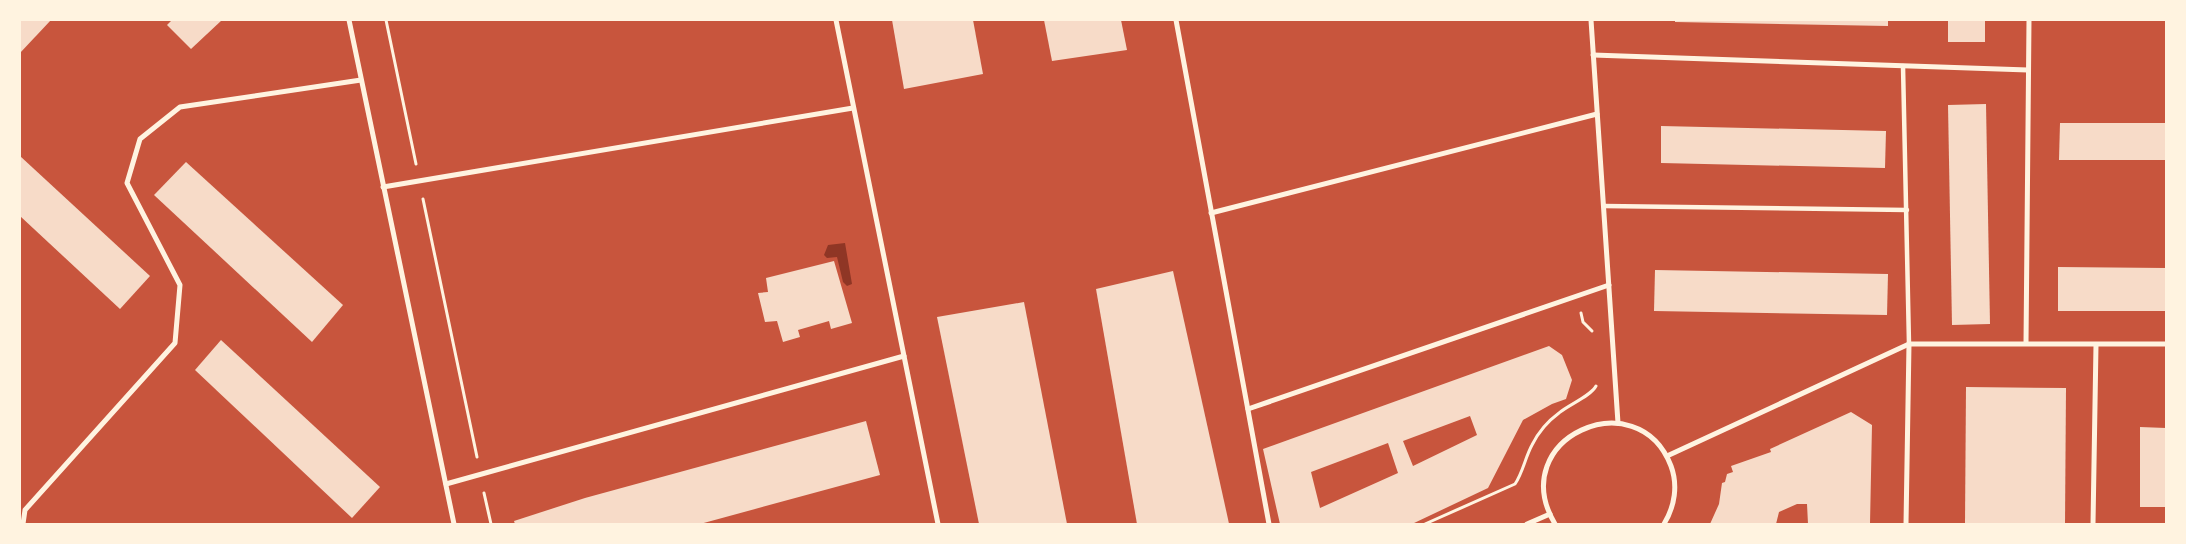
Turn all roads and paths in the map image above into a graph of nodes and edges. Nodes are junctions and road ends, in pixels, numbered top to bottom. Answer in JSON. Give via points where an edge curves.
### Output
{"nodes":[{"id":1,"x":349,"y":20,"type":"edge"},
{"id":2,"x":386,"y":20,"type":"edge"},
{"id":3,"x":836,"y":20,"type":"edge"},
{"id":4,"x":1176,"y":20,"type":"edge"},
{"id":5,"x":1591,"y":20,"type":"edge"},
{"id":6,"x":2029,"y":20,"type":"edge"},
{"id":7,"x":1593,"y":55,"type":"junction"},
{"id":8,"x":1903,"y":66,"type":"junction"},
{"id":9,"x":2028,"y":70,"type":"junction"},
{"id":10,"x":361,"y":80,"type":"junction"},
{"id":11,"x":854,"y":108,"type":"junction"},
{"id":12,"x":1597,"y":114,"type":"junction"},
{"id":13,"x":419,"y":181,"type":"junction"},
{"id":14,"x":383,"y":187,"type":"junction"},
{"id":15,"x":1604,"y":206,"type":"junction"},
{"id":16,"x":1907,"y":210,"type":"junction"},
{"id":17,"x":1211,"y":213,"type":"junction"},
{"id":18,"x":1609,"y":285,"type":"junction"},
{"id":19,"x":2026,"y":343,"type":"junction"},
{"id":20,"x":1910,"y":344,"type":"junction"},
{"id":21,"x":2166,"y":344,"type":"edge"},
{"id":22,"x":2096,"y":345,"type":"junction"},
{"id":23,"x":904,"y":356,"type":"junction"},
{"id":24,"x":1248,"y":410,"type":"junction"},
{"id":25,"x":1618,"y":423,"type":"junction"},
{"id":26,"x":1667,"y":456,"type":"junction"},
{"id":27,"x":480,"y":475,"type":"junction"},
{"id":28,"x":446,"y":484,"type":"junction"},
{"id":29,"x":1550,"y":514,"type":"junction"},
{"id":30,"x":23,"y":524,"type":"edge"},
{"id":31,"x":454,"y":524,"type":"edge"},
{"id":32,"x":491,"y":524,"type":"edge"},
{"id":33,"x":938,"y":524,"type":"edge"},
{"id":34,"x":1269,"y":524,"type":"edge"},
{"id":35,"x":1527,"y":524,"type":"edge"},
{"id":36,"x":1555,"y":524,"type":"edge"},
{"id":37,"x":1664,"y":524,"type":"edge"},
{"id":38,"x":1906,"y":524,"type":"edge"},
{"id":39,"x":2093,"y":524,"type":"edge"}],
"edges":[{"from":1,"to":10,"type":"street"},
{"from":2,"to":13,"type":"path"},
{"from":3,"to":11,"type":"street"},
{"from":4,"to":17,"type":"street"},
{"from":5,"to":7,"type":"street"},
{"from":6,"to":9,"type":"street"},
{"from":7,"to":8,"type":"street"},
{"from":7,"to":12,"type":"street"},
{"from":8,"to":9,"type":"street"},
{"from":8,"to":16,"type":"street"},
{"from":9,"to":19,"type":"street"},
{"from":10,"to":14,"type":"street"},
{"from":10,"to":30,"type":"street","via":[[180,107],[140,138],[127,183],[180,285],[175,343],[25,510]]},
{"from":11,"to":13,"type":"street"},
{"from":11,"to":23,"type":"street"},
{"from":12,"to":15,"type":"street"},
{"from":12,"to":17,"type":"street"},
{"from":13,"to":14,"type":"street"},
{"from":13,"to":27,"type":"path"},
{"from":14,"to":28,"type":"street"},
{"from":15,"to":16,"type":"street"},
{"from":15,"to":18,"type":"street"},
{"from":16,"to":20,"type":"street"},
{"from":17,"to":24,"type":"street"},
{"from":18,"to":24,"type":"street"},
{"from":18,"to":25,"type":"street"},
{"from":19,"to":20,"type":"street"},
{"from":19,"to":22,"type":"street"},
{"from":20,"to":26,"type":"street"},
{"from":20,"to":38,"type":"street"},
{"from":21,"to":22,"type":"street"},
{"from":22,"to":39,"type":"street"},
{"from":23,"to":27,"type":"street"},
{"from":23,"to":33,"type":"street"},
{"from":24,"to":34,"type":"street"},
{"from":25,"to":26,"type":"street","via":[[1638,429],[1654,440]]},
{"from":25,"to":29,"type":"street","via":[[1599,423],[1580,429],[1564,441],[1552,457],[1545,475],[1544,495]]},
{"from":26,"to":37,"type":"street","via":[[1674,475],[1675,496]]},
{"from":27,"to":28,"type":"street"},
{"from":27,"to":32,"type":"path"},
{"from":28,"to":31,"type":"street"},
{"from":29,"to":35,"type":"street"},
{"from":29,"to":36,"type":"street"}]}
